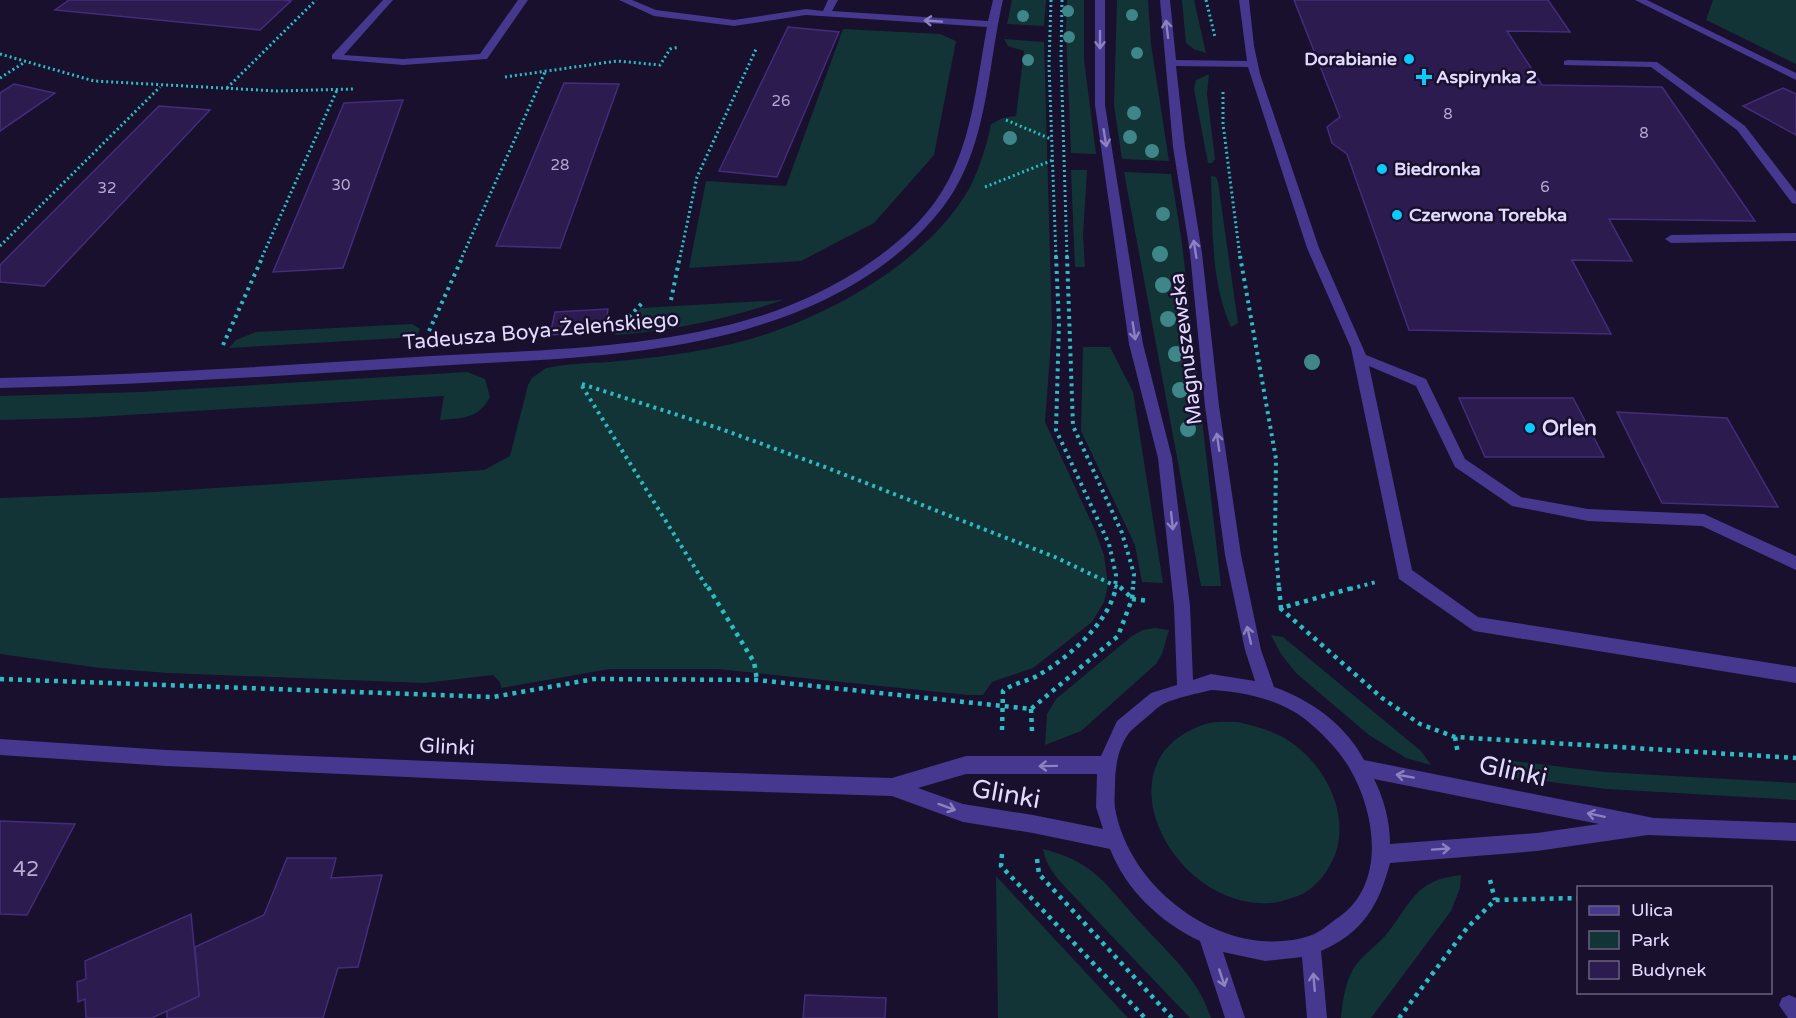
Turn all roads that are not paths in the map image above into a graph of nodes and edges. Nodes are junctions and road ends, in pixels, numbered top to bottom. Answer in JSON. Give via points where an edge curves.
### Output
{"nodes":[{"id":1,"x":388,"y":0,"type":"edge"},
{"id":2,"x":523,"y":0,"type":"edge"},
{"id":3,"x":624,"y":0,"type":"edge"},
{"id":4,"x":833,"y":0,"type":"edge"},
{"id":5,"x":998,"y":0,"type":"edge"},
{"id":6,"x":1100,"y":0,"type":"edge"},
{"id":7,"x":1165,"y":0,"type":"edge"},
{"id":8,"x":1244,"y":0,"type":"edge"},
{"id":9,"x":1640,"y":0,"type":"edge"},
{"id":10,"x":826,"y":14,"type":"junction"},
{"id":11,"x":992,"y":24,"type":"junction"},
{"id":12,"x":1172,"y":63,"type":"junction"},
{"id":13,"x":1568,"y":63,"type":"dead end"},
{"id":14,"x":1254,"y":64,"type":"junction"},
{"id":15,"x":1796,"y":77,"type":"edge"},
{"id":16,"x":1796,"y":200,"type":"edge"},
{"id":17,"x":1796,"y":237,"type":"edge"},
{"id":18,"x":1671,"y":239,"type":"dead end"},
{"id":19,"x":1359,"y":357,"type":"junction"},
{"id":20,"x":0,"y":383,"type":"edge"},
{"id":21,"x":1796,"y":563,"type":"edge"},
{"id":22,"x":1796,"y":675,"type":"edge"},
{"id":23,"x":1185,"y":685,"type":"junction"},
{"id":24,"x":1267,"y":690,"type":"junction"},
{"id":25,"x":0,"y":747,"type":"edge"},
{"id":26,"x":1106,"y":765,"type":"junction"},
{"id":27,"x":1361,"y":768,"type":"junction"},
{"id":28,"x":892,"y":787,"type":"junction"},
{"id":29,"x":1654,"y":826,"type":"junction"},
{"id":30,"x":1796,"y":832,"type":"edge"},
{"id":31,"x":1114,"y":841,"type":"junction"},
{"id":32,"x":1382,"y":854,"type":"junction"},
{"id":33,"x":1209,"y":939,"type":"junction"},
{"id":34,"x":1311,"y":946,"type":"junction"},
{"id":35,"x":1235,"y":1018,"type":"edge"},
{"id":36,"x":1317,"y":1018,"type":"edge"}],
"edges":[{"from":1,"to":2,"type":"street","via":[[336,57],[403,62],[483,57]]},
{"from":3,"to":10,"type":"street","via":[[654,13],[734,23],[806,12]]},
{"from":4,"to":10,"type":"street"},
{"from":5,"to":11,"type":"street","name":"Tadeusza Boya-Żeleńskiego"},
{"from":6,"to":23,"type":"street","name":"Magnuszewska","one_way":true,"via":[[1100,105],[1136,344],[1165,458],[1182,606]]},
{"from":12,"to":7,"type":"street","name":"Magnuszewska","one_way":true},
{"from":8,"to":14,"type":"street"},
{"from":9,"to":15,"type":"street"},
{"from":11,"to":10,"type":"street","one_way":true},
{"from":11,"to":20,"type":"street","name":"Tadeusza Boya-Żeleńskiego","via":[[978,108],[962,166],[947,195],[913,233],[854,279],[788,311],[702,336],[648,345],[208,375]]},
{"from":12,"to":14,"type":"street"},
{"from":24,"to":12,"type":"street","name":"Magnuszewska","one_way":true,"via":[[1243,607],[1212,406]]},
{"from":13,"to":16,"type":"street","via":[[1653,64],[1741,128]]},
{"from":14,"to":19,"type":"street","via":[[1313,248]]},
{"from":17,"to":18,"type":"street"},
{"from":19,"to":21,"type":"street","via":[[1421,383],[1460,463],[1517,502],[1588,515],[1704,520]]},
{"from":19,"to":22,"type":"street","via":[[1405,574],[1474,624]]},
{"from":23,"to":24,"type":"street","via":[[1212,682]]},
{"from":23,"to":26,"type":"street","via":[[1158,696],[1134,713],[1117,736]]},
{"from":24,"to":27,"type":"street","via":[[1310,713],[1329,729]]},
{"from":25,"to":28,"type":"street","name":"Glinki","via":[[178,759]]},
{"from":26,"to":28,"type":"street","name":"Glinki","one_way":true,"via":[[966,765]]},
{"from":26,"to":31,"type":"street","via":[[1104,802]]},
{"from":29,"to":27,"type":"street","name":"Glinki","one_way":true},
{"from":27,"to":32,"type":"street","via":[[1374,795]]},
{"from":28,"to":31,"type":"street","name":"Glinki","one_way":true,"via":[[963,813]]},
{"from":29,"to":30,"type":"street","name":"Glinki"},
{"from":32,"to":29,"type":"street","name":"Glinki","one_way":true,"via":[[1537,843]]},
{"from":31,"to":33,"type":"street","via":[[1129,871],[1150,898]]},
{"from":32,"to":34,"type":"street","via":[[1376,884],[1361,911],[1339,932]]},
{"from":33,"to":34,"type":"street","via":[[1244,949],[1278,952]]},
{"from":33,"to":35,"type":"street","one_way":true},
{"from":36,"to":34,"type":"street","one_way":true}]}
